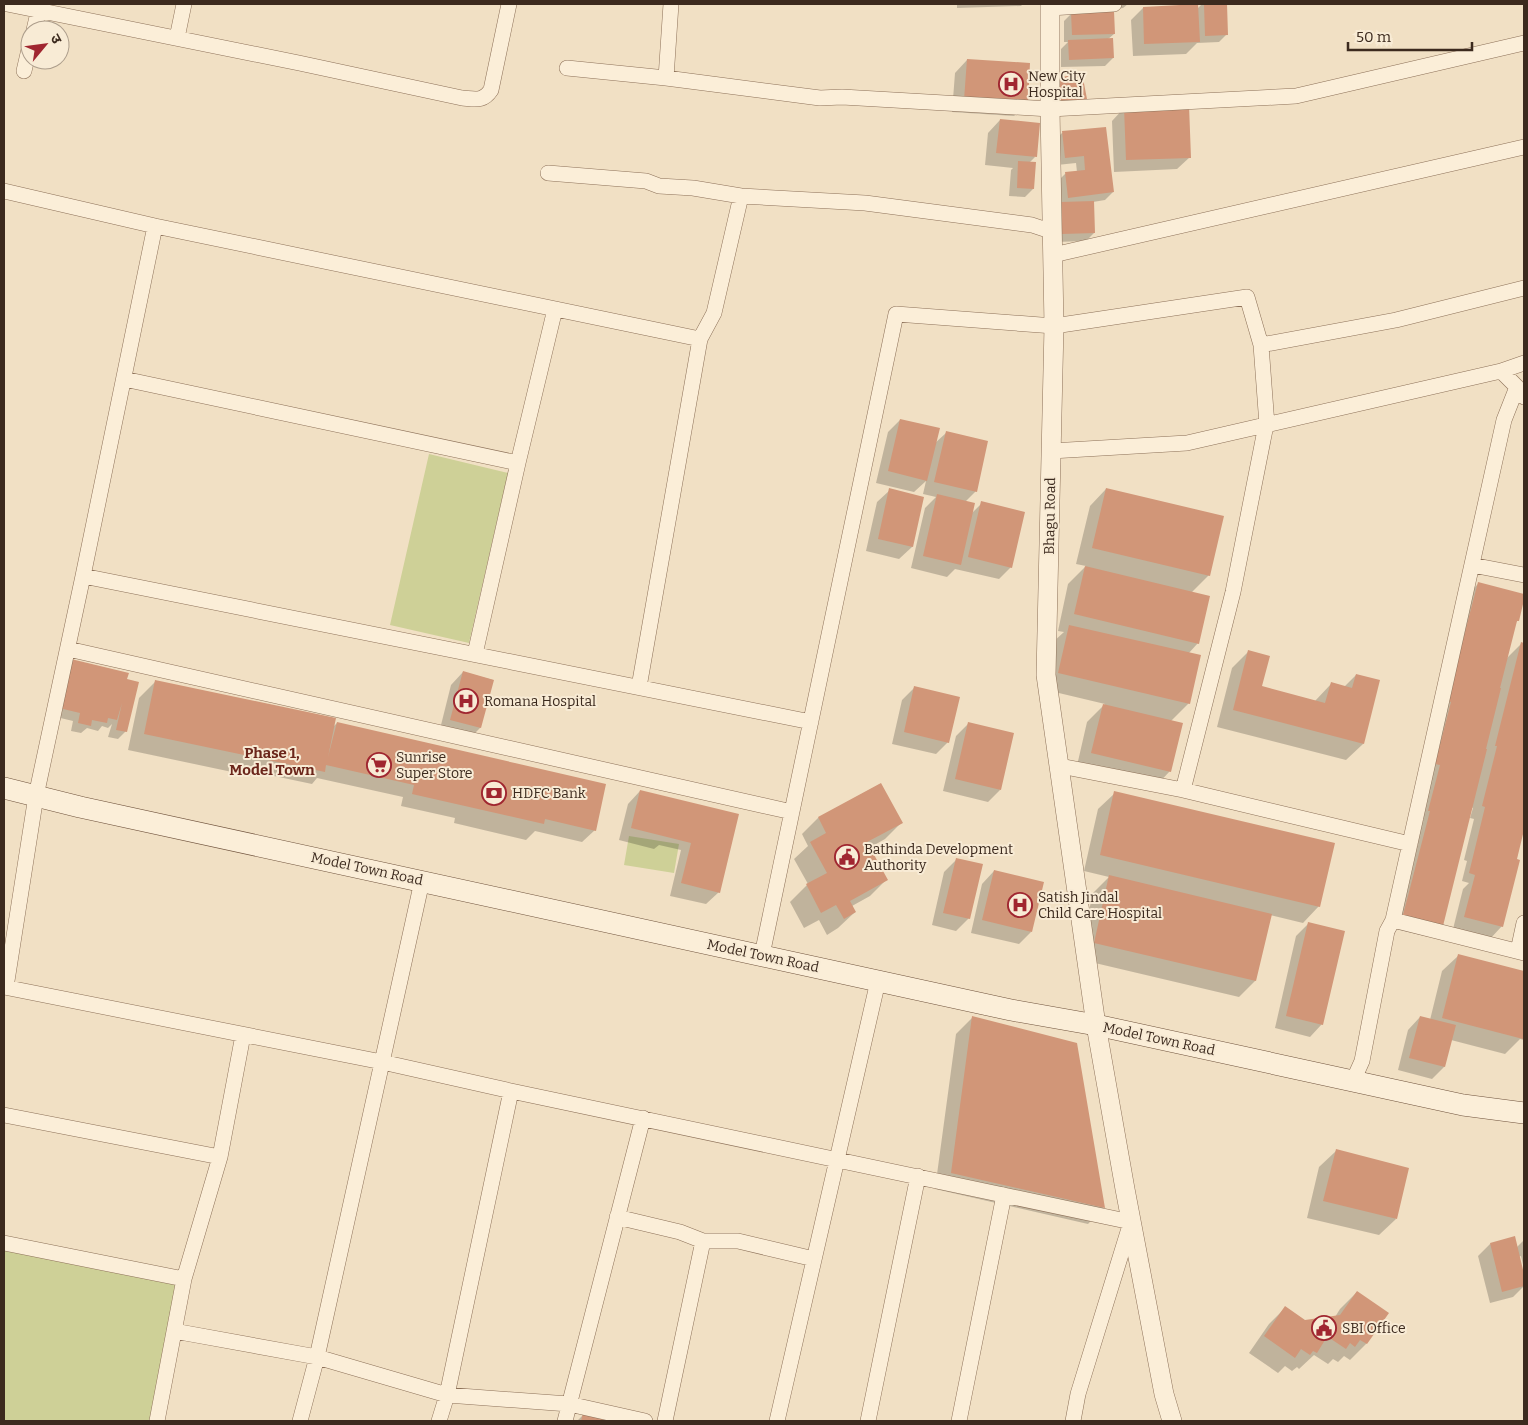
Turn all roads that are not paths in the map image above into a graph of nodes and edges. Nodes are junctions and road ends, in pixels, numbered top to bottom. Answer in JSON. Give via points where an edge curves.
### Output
{"nodes":[{"id":1,"x":7,"y":4,"type":"edge"},
{"id":2,"x":184,"y":4,"type":"edge"},
{"id":3,"x":510,"y":4,"type":"edge"},
{"id":4,"x":671,"y":4,"type":"edge"},
{"id":5,"x":1114,"y":4,"type":"edge"},
{"id":6,"x":1050,"y":6,"type":"edge"},
{"id":7,"x":39,"y":7,"type":"edge"},
{"id":8,"x":36,"y":20,"type":"edge"},
{"id":9,"x":177,"y":38,"type":"junction"},
{"id":10,"x":1524,"y":43,"type":"edge"},
{"id":11,"x":567,"y":68,"type":"dead end"},
{"id":12,"x":666,"y":78,"type":"junction"},
{"id":13,"x":1050,"y":109,"type":"junction"},
{"id":14,"x":1524,"y":147,"type":"edge"},
{"id":15,"x":548,"y":173,"type":"dead end"},
{"id":16,"x":4,"y":191,"type":"edge"},
{"id":17,"x":741,"y":196,"type":"junction"},
{"id":18,"x":155,"y":226,"type":"junction"},
{"id":19,"x":1053,"y":232,"type":"junction"},
{"id":20,"x":1053,"y":255,"type":"junction"},
{"id":21,"x":1524,"y":288,"type":"edge"},
{"id":22,"x":555,"y":309,"type":"junction"},
{"id":23,"x":1054,"y":326,"type":"junction"},
{"id":24,"x":700,"y":339,"type":"junction"},
{"id":25,"x":1262,"y":345,"type":"junction"},
{"id":26,"x":1524,"y":363,"type":"edge"},
{"id":27,"x":1501,"y":371,"type":"junction"},
{"id":28,"x":124,"y":379,"type":"junction"},
{"id":29,"x":1520,"y":392,"type":"edge"},
{"id":30,"x":1267,"y":425,"type":"junction"},
{"id":31,"x":1051,"y":451,"type":"junction"},
{"id":32,"x":518,"y":462,"type":"junction"},
{"id":33,"x":1472,"y":565,"type":"junction"},
{"id":34,"x":1524,"y":575,"type":"edge"},
{"id":35,"x":83,"y":576,"type":"junction"},
{"id":36,"x":68,"y":649,"type":"junction"},
{"id":37,"x":475,"y":654,"type":"junction"},
{"id":38,"x":639,"y":687,"type":"junction"},
{"id":39,"x":811,"y":722,"type":"junction"},
{"id":40,"x":1060,"y":766,"type":"junction"},
{"id":41,"x":4,"y":788,"type":"edge"},
{"id":42,"x":1183,"y":790,"type":"junction"},
{"id":43,"x":36,"y":796,"type":"junction"},
{"id":44,"x":792,"y":812,"type":"junction"},
{"id":45,"x":1410,"y":844,"type":"junction"},
{"id":46,"x":422,"y":881,"type":"junction"},
{"id":47,"x":1393,"y":920,"type":"junction"},
{"id":48,"x":1524,"y":923,"type":"edge"},
{"id":49,"x":1521,"y":952,"type":"edge"},
{"id":50,"x":762,"y":955,"type":"junction"},
{"id":51,"x":878,"y":980,"type":"junction"},
{"id":52,"x":5,"y":987,"type":"edge"},
{"id":53,"x":1096,"y":1025,"type":"junction"},
{"id":54,"x":244,"y":1035,"type":"junction"},
{"id":55,"x":382,"y":1062,"type":"junction"},
{"id":56,"x":1353,"y":1081,"type":"junction"},
{"id":57,"x":511,"y":1091,"type":"junction"},
{"id":58,"x":1524,"y":1113,"type":"edge"},
{"id":59,"x":4,"y":1115,"type":"edge"},
{"id":60,"x":643,"y":1118,"type":"junction"},
{"id":61,"x":220,"y":1157,"type":"junction"},
{"id":62,"x":837,"y":1159,"type":"junction"},
{"id":63,"x":918,"y":1176,"type":"junction"},
{"id":64,"x":1004,"y":1195,"type":"junction"},
{"id":65,"x":618,"y":1217,"type":"junction"},
{"id":66,"x":1131,"y":1222,"type":"junction"},
{"id":67,"x":703,"y":1242,"type":"junction"},
{"id":68,"x":4,"y":1243,"type":"edge"},
{"id":69,"x":814,"y":1259,"type":"junction"},
{"id":70,"x":184,"y":1279,"type":"junction"},
{"id":71,"x":174,"y":1331,"type":"junction"},
{"id":72,"x":317,"y":1357,"type":"junction"},
{"id":73,"x":447,"y":1395,"type":"junction"},
{"id":74,"x":569,"y":1404,"type":"junction"},
{"id":75,"x":157,"y":1421,"type":"edge"},
{"id":76,"x":300,"y":1421,"type":"edge"},
{"id":77,"x":439,"y":1421,"type":"edge"},
{"id":78,"x":566,"y":1421,"type":"edge"},
{"id":79,"x":645,"y":1421,"type":"edge"},
{"id":80,"x":665,"y":1421,"type":"edge"},
{"id":81,"x":777,"y":1421,"type":"edge"},
{"id":82,"x":868,"y":1421,"type":"edge"},
{"id":83,"x":959,"y":1421,"type":"edge"},
{"id":84,"x":1073,"y":1421,"type":"edge"},
{"id":85,"x":1172,"y":1421,"type":"edge"}],
"edges":[{"from":1,"to":7,"type":"street"},
{"from":2,"to":9,"type":"street"},
{"from":3,"to":9,"type":"street","via":[[491,90],[487,96],[478,99]]},
{"from":4,"to":12,"type":"street"},
{"from":5,"to":6,"type":"street"},
{"from":6,"to":13,"type":"street","name":"Bhagu Road"},
{"from":7,"to":8,"type":"street"},
{"from":7,"to":9,"type":"street"},
{"from":10,"to":13,"type":"street","via":[[1296,96]]},
{"from":11,"to":12,"type":"street"},
{"from":12,"to":13,"type":"street","via":[[820,98]]},
{"from":13,"to":19,"type":"street","name":"Bhagu Road"},
{"from":14,"to":20,"type":"street"},
{"from":15,"to":17,"type":"street","via":[[646,182]]},
{"from":16,"to":18,"type":"street"},
{"from":17,"to":19,"type":"street","via":[[865,203],[1032,225]]},
{"from":17,"to":24,"type":"street","via":[[714,314]]},
{"from":18,"to":22,"type":"street"},
{"from":18,"to":28,"type":"street"},
{"from":19,"to":20,"type":"street","name":"Bhagu Road"},
{"from":20,"to":23,"type":"street","name":"Bhagu Road"},
{"from":21,"to":25,"type":"street","via":[[1396,320]]},
{"from":22,"to":24,"type":"street"},
{"from":22,"to":32,"type":"street"},
{"from":23,"to":25,"type":"street","via":[[1247,297]]},
{"from":23,"to":31,"type":"street","name":"Bhagu Road"},
{"from":23,"to":39,"type":"street","via":[[896,314]]},
{"from":24,"to":38,"type":"street"},
{"from":25,"to":30,"type":"street"},
{"from":26,"to":27,"type":"street"},
{"from":27,"to":29,"type":"street"},
{"from":27,"to":30,"type":"street"},
{"from":28,"to":32,"type":"street"},
{"from":28,"to":35,"type":"street"},
{"from":29,"to":33,"type":"street","via":[[1504,420]]},
{"from":30,"to":31,"type":"street","via":[[1188,443]]},
{"from":30,"to":42,"type":"street","via":[[1233,592]]},
{"from":31,"to":40,"type":"street","name":"Bhagu Road","via":[[1046,675]]},
{"from":32,"to":37,"type":"street"},
{"from":33,"to":34,"type":"street"},
{"from":33,"to":45,"type":"street"},
{"from":35,"to":36,"type":"street"},
{"from":35,"to":37,"type":"street"},
{"from":36,"to":43,"type":"street"},
{"from":36,"to":44,"type":"street"},
{"from":37,"to":38,"type":"street"},
{"from":38,"to":39,"type":"street"},
{"from":39,"to":44,"type":"street"},
{"from":40,"to":42,"type":"street"},
{"from":40,"to":53,"type":"street","name":"Bhagu Road"},
{"from":41,"to":43,"type":"main road","name":"Model Town Road"},
{"from":42,"to":45,"type":"street"},
{"from":43,"to":46,"type":"main road","name":"Model Town Road"},
{"from":43,"to":52,"type":"street"},
{"from":44,"to":50,"type":"street"},
{"from":45,"to":47,"type":"street"},
{"from":46,"to":50,"type":"main road","name":"Model Town Road"},
{"from":46,"to":55,"type":"street"},
{"from":47,"to":49,"type":"street"},
{"from":47,"to":56,"type":"street","via":[[1387,931],[1362,1060]]},
{"from":48,"to":49,"type":"street"},
{"from":50,"to":51,"type":"main road","name":"Model Town Road"},
{"from":51,"to":53,"type":"main road","name":"Model Town Road"},
{"from":51,"to":62,"type":"street"},
{"from":52,"to":54,"type":"street"},
{"from":53,"to":56,"type":"main road","name":"Model Town Road"},
{"from":53,"to":66,"type":"street","name":"Bhagu Road"},
{"from":54,"to":55,"type":"street"},
{"from":54,"to":61,"type":"street"},
{"from":55,"to":57,"type":"street"},
{"from":55,"to":72,"type":"street"},
{"from":56,"to":58,"type":"main road","name":"Model Town Road","via":[[1463,1105]]},
{"from":57,"to":60,"type":"street"},
{"from":57,"to":73,"type":"street"},
{"from":59,"to":61,"type":"street"},
{"from":60,"to":62,"type":"street"},
{"from":60,"to":65,"type":"street"},
{"from":61,"to":70,"type":"street"},
{"from":62,"to":63,"type":"street"},
{"from":62,"to":69,"type":"street"},
{"from":63,"to":64,"type":"street"},
{"from":63,"to":82,"type":"street"},
{"from":64,"to":66,"type":"street"},
{"from":64,"to":83,"type":"street"},
{"from":65,"to":67,"type":"street","via":[[680,1232]]},
{"from":65,"to":74,"type":"street"},
{"from":66,"to":84,"type":"street","via":[[1078,1394]]},
{"from":66,"to":85,"type":"street","name":"Bhagu Road"},
{"from":67,"to":69,"type":"street","via":[[738,1241]]},
{"from":67,"to":80,"type":"street"},
{"from":68,"to":70,"type":"street"},
{"from":69,"to":81,"type":"street"},
{"from":70,"to":71,"type":"street"},
{"from":71,"to":72,"type":"street"},
{"from":71,"to":75,"type":"street"},
{"from":72,"to":73,"type":"street"},
{"from":72,"to":76,"type":"street"},
{"from":73,"to":74,"type":"street"},
{"from":73,"to":77,"type":"street"},
{"from":74,"to":78,"type":"street"},
{"from":74,"to":79,"type":"street"}]}
